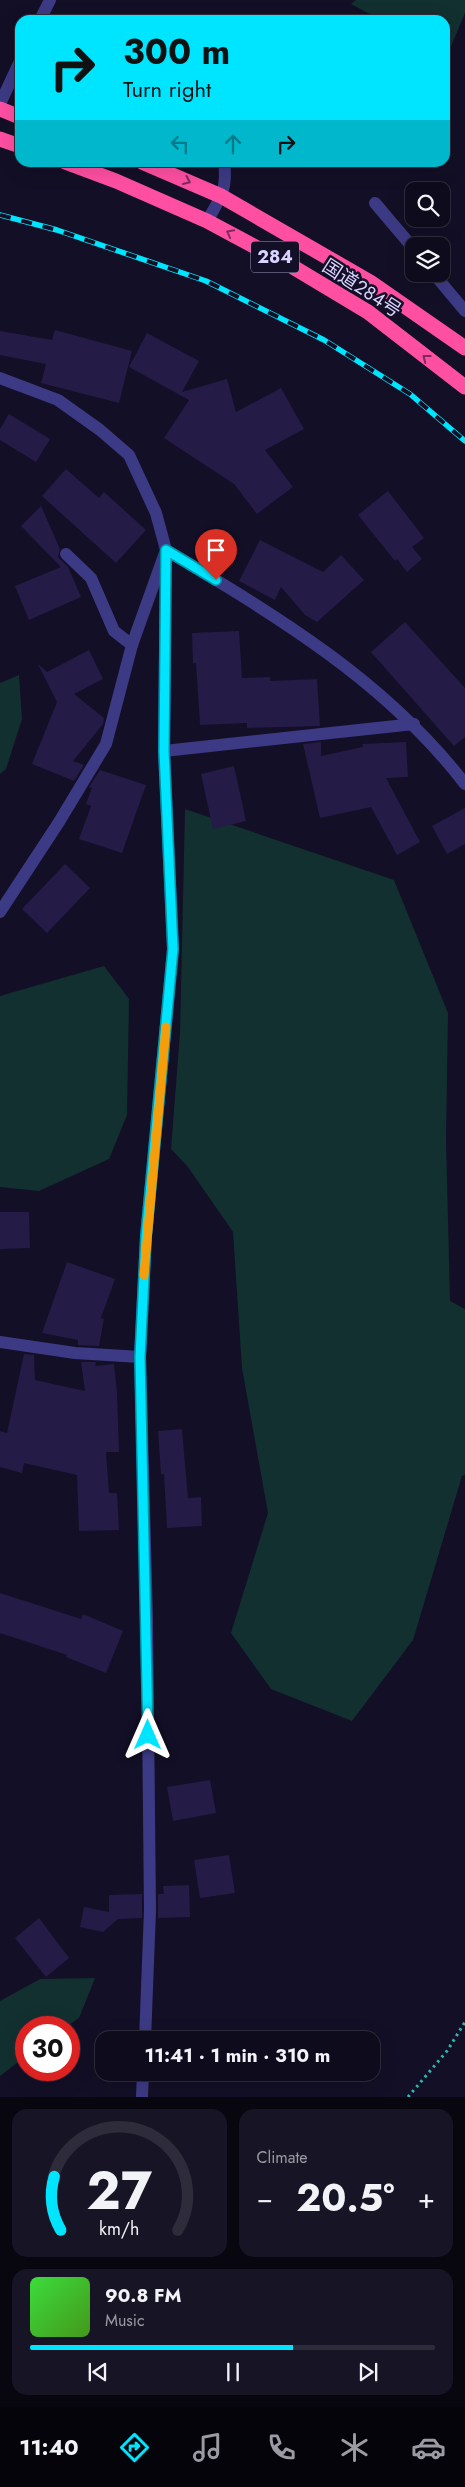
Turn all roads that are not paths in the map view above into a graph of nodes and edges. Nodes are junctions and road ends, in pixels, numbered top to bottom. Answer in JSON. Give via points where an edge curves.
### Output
{"nodes":[{"id":1,"x":50,"y":0,"type":"edge"},
{"id":2,"x":42,"y":15,"type":"edge"},
{"id":3,"x":15,"y":72,"type":"edge"},
{"id":4,"x":0,"y":104,"type":"edge"},
{"id":5,"x":0,"y":109,"type":"edge"},
{"id":6,"x":15,"y":115,"type":"edge"},
{"id":7,"x":0,"y":139,"type":"edge"},
{"id":8,"x":15,"y":144,"type":"edge"},
{"id":9,"x":80,"y":167,"type":"edge"},
{"id":10,"x":154,"y":167,"type":"edge"},
{"id":11,"x":225,"y":167,"type":"edge"},
{"id":12,"x":221,"y":196,"type":"junction"},
{"id":13,"x":375,"y":202,"type":"dead end"},
{"id":14,"x":207,"y":221,"type":"junction"},
{"id":15,"x":405,"y":238,"type":"edge"},
{"id":16,"x":441,"y":282,"type":"edge"},
{"id":17,"x":465,"y":311,"type":"edge"},
{"id":18,"x":465,"y":348,"type":"edge"},
{"id":19,"x":0,"y":378,"type":"edge"},
{"id":20,"x":465,"y":387,"type":"edge"},
{"id":21,"x":166,"y":550,"type":"junction"},
{"id":22,"x":66,"y":554,"type":"dead end"},
{"id":23,"x":132,"y":645,"type":"junction"},
{"id":24,"x":414,"y":724,"type":"junction"},
{"id":25,"x":164,"y":751,"type":"junction"},
{"id":26,"x":465,"y":784,"type":"edge"},
{"id":27,"x":0,"y":912,"type":"edge"},
{"id":28,"x":0,"y":1342,"type":"edge"},
{"id":29,"x":140,"y":1357,"type":"junction"},
{"id":30,"x":144,"y":2031,"type":"edge"},
{"id":31,"x":143,"y":2081,"type":"edge"},
{"id":32,"x":142,"y":2097,"type":"edge"}],
"edges":[{"from":1,"to":2,"type":"street"},
{"from":3,"to":4,"type":"street"},
{"from":5,"to":6,"type":"highway"},
{"from":7,"to":8,"type":"highway"},
{"from":9,"to":14,"type":"highway","name":"国道284号","number":"284"},
{"from":10,"to":12,"type":"highway","name":"国道284号","number":"284","one_way":true},
{"from":11,"to":12,"type":"street","via":[[227,180]]},
{"from":12,"to":14,"type":"street"},
{"from":12,"to":18,"type":"highway","name":"国道284号","number":"284","via":[[370,282]]},
{"from":13,"to":15,"type":"street"},
{"from":20,"to":14,"type":"highway","name":"国道284号","number":"284","one_way":true,"via":[[368,312]]},
{"from":16,"to":17,"type":"street"},
{"from":19,"to":21,"type":"street","via":[[58,400],[129,455],[156,513]]},
{"from":21,"to":23,"type":"street"},
{"from":21,"to":24,"type":"street","via":[[331,654]]},
{"from":21,"to":25,"type":"street"},
{"from":22,"to":23,"type":"street","via":[[91,578],[114,630]]},
{"from":23,"to":27,"type":"street","via":[[106,744]]},
{"from":24,"to":25,"type":"street"},
{"from":24,"to":26,"type":"street"},
{"from":25,"to":29,"type":"street","via":[[173,949],[146,1236]]},
{"from":28,"to":29,"type":"street","via":[[75,1353]]},
{"from":29,"to":30,"type":"street","via":[[150,1891]]},
{"from":31,"to":32,"type":"street"}]}
